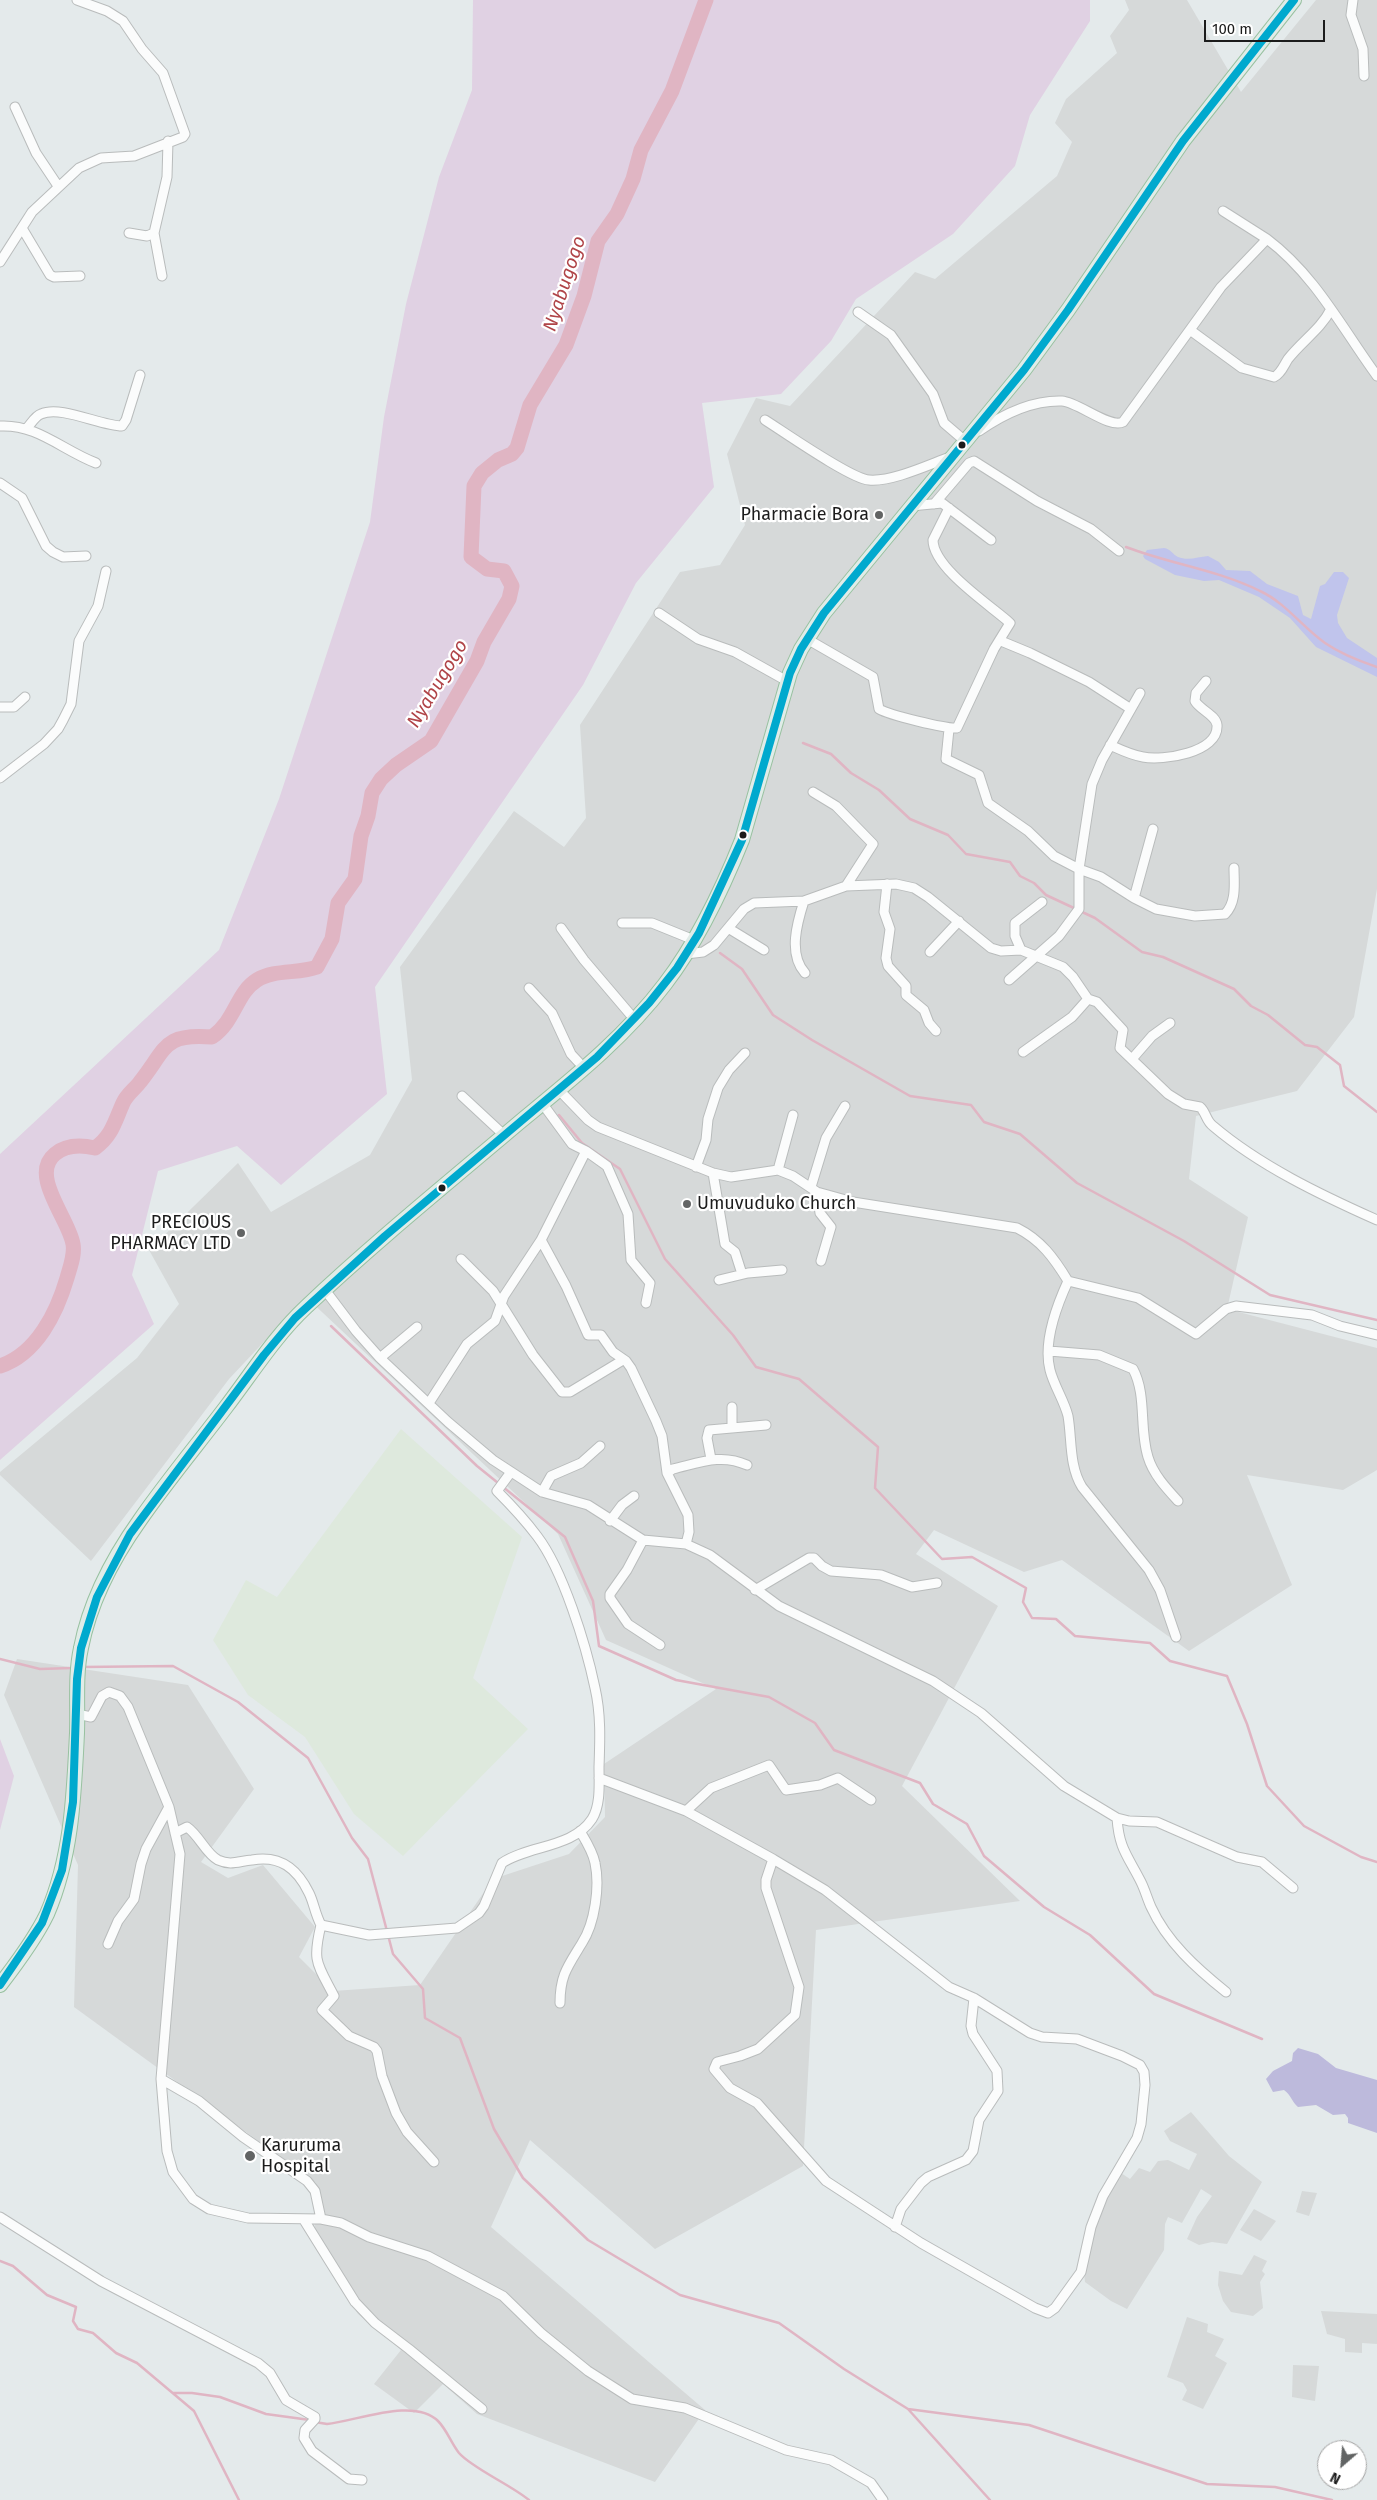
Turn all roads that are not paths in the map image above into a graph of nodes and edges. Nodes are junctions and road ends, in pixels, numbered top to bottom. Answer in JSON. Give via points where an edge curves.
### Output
{"nodes":[{"id":1,"x":77,"y":0,"type":"edge"},
{"id":2,"x":1288,"y":0,"type":"edge"},
{"id":3,"x":1294,"y":0,"type":"edge"},
{"id":4,"x":1353,"y":0,"type":"edge"},
{"id":5,"x":1261,"y":41,"type":"junction"},
{"id":6,"x":1364,"y":76,"type":"dead end"},
{"id":7,"x":15,"y":107,"type":"dead end"},
{"id":8,"x":168,"y":142,"type":"junction"},
{"id":9,"x":58,"y":186,"type":"junction"},
{"id":10,"x":1223,"y":211,"type":"dead end"},
{"id":11,"x":22,"y":228,"type":"junction"},
{"id":12,"x":154,"y":232,"type":"junction"},
{"id":13,"x":129,"y":233,"type":"dead end"},
{"id":14,"x":1266,"y":239,"type":"junction"},
{"id":15,"x":0,"y":262,"type":"edge"},
{"id":16,"x":80,"y":276,"type":"dead end"},
{"id":17,"x":162,"y":276,"type":"dead end"},
{"id":18,"x":1331,"y":309,"type":"junction"},
{"id":19,"x":858,"y":312,"type":"dead end"},
{"id":20,"x":1190,"y":330,"type":"junction"},
{"id":21,"x":140,"y":375,"type":"dead end"},
{"id":22,"x":1377,"y":376,"type":"edge"},
{"id":23,"x":765,"y":420,"type":"dead end"},
{"id":24,"x":0,"y":426,"type":"edge"},
{"id":25,"x":27,"y":428,"type":"junction"},
{"id":26,"x":965,"y":441,"type":"junction"},
{"id":27,"x":953,"y":456,"type":"junction"},
{"id":28,"x":96,"y":463,"type":"dead end"},
{"id":29,"x":0,"y":482,"type":"edge"},
{"id":30,"x":934,"y":504,"type":"junction"},
{"id":31,"x":911,"y":506,"type":"junction"},
{"id":32,"x":949,"y":508,"type":"junction"},
{"id":33,"x":991,"y":540,"type":"dead end"},
{"id":34,"x":1118,"y":551,"type":"dead end"},
{"id":35,"x":86,"y":556,"type":"dead end"},
{"id":36,"x":106,"y":571,"type":"dead end"},
{"id":37,"x":659,"y":612,"type":"dead end"},
{"id":38,"x":807,"y":640,"type":"junction"},
{"id":39,"x":1001,"y":641,"type":"junction"},
{"id":40,"x":787,"y":681,"type":"junction"},
{"id":41,"x":1206,"y":681,"type":"dead end"},
{"id":42,"x":1140,"y":693,"type":"dead end"},
{"id":43,"x":25,"y":696,"type":"dead end"},
{"id":44,"x":0,"y":707,"type":"edge"},
{"id":45,"x":1131,"y":710,"type":"junction"},
{"id":46,"x":949,"y":728,"type":"junction"},
{"id":47,"x":1110,"y":744,"type":"junction"},
{"id":48,"x":0,"y":778,"type":"edge"},
{"id":49,"x":813,"y":792,"type":"dead end"},
{"id":50,"x":1153,"y":829,"type":"dead end"},
{"id":51,"x":1234,"y":868,"type":"dead end"},
{"id":52,"x":1079,"y":869,"type":"junction"},
{"id":53,"x":887,"y":884,"type":"junction"},
{"id":54,"x":846,"y":886,"type":"junction"},
{"id":55,"x":1134,"y":898,"type":"junction"},
{"id":56,"x":804,"y":902,"type":"junction"},
{"id":57,"x":1042,"y":902,"type":"dead end"},
{"id":58,"x":959,"y":921,"type":"junction"},
{"id":59,"x":622,"y":923,"type":"dead end"},
{"id":60,"x":561,"y":928,"type":"dead end"},
{"id":61,"x":728,"y":928,"type":"junction"},
{"id":62,"x":694,"y":940,"type":"junction"},
{"id":63,"x":764,"y":950,"type":"dead end"},
{"id":64,"x":1021,"y":950,"type":"junction"},
{"id":65,"x":930,"y":952,"type":"dead end"},
{"id":66,"x":686,"y":954,"type":"junction"},
{"id":67,"x":1036,"y":956,"type":"junction"},
{"id":68,"x":805,"y":973,"type":"dead end"},
{"id":69,"x":1009,"y":980,"type":"dead end"},
{"id":70,"x":529,"y":988,"type":"dead end"},
{"id":71,"x":1088,"y":999,"type":"junction"},
{"id":72,"x":634,"y":1020,"type":"junction"},
{"id":73,"x":1170,"y":1023,"type":"dead end"},
{"id":74,"x":936,"y":1031,"type":"dead end"},
{"id":75,"x":1023,"y":1052,"type":"dead end"},
{"id":76,"x":746,"y":1053,"type":"dead end"},
{"id":77,"x":1132,"y":1059,"type":"junction"},
{"id":78,"x":584,"y":1068,"type":"junction"},
{"id":79,"x":559,"y":1090,"type":"junction"},
{"id":80,"x":462,"y":1096,"type":"dead end"},
{"id":81,"x":542,"y":1103,"type":"junction"},
{"id":82,"x":845,"y":1106,"type":"dead end"},
{"id":83,"x":793,"y":1115,"type":"dead end"},
{"id":84,"x":504,"y":1136,"type":"junction"},
{"id":85,"x":586,"y":1150,"type":"junction"},
{"id":86,"x":696,"y":1167,"type":"junction"},
{"id":87,"x":778,"y":1170,"type":"junction"},
{"id":88,"x":713,"y":1173,"type":"junction"},
{"id":89,"x":814,"y":1190,"type":"junction"},
{"id":90,"x":1377,"y":1220,"type":"edge"},
{"id":91,"x":541,"y":1240,"type":"junction"},
{"id":92,"x":461,"y":1260,"type":"dead end"},
{"id":93,"x":821,"y":1261,"type":"dead end"},
{"id":94,"x":782,"y":1270,"type":"dead end"},
{"id":95,"x":742,"y":1274,"type":"junction"},
{"id":96,"x":719,"y":1280,"type":"dead end"},
{"id":97,"x":1068,"y":1281,"type":"junction"},
{"id":98,"x":325,"y":1290,"type":"junction"},
{"id":99,"x":646,"y":1303,"type":"dead end"},
{"id":100,"x":501,"y":1306,"type":"junction"},
{"id":101,"x":417,"y":1327,"type":"dead end"},
{"id":102,"x":1377,"y":1335,"type":"edge"},
{"id":103,"x":1049,"y":1351,"type":"junction"},
{"id":104,"x":380,"y":1358,"type":"junction"},
{"id":105,"x":623,"y":1360,"type":"junction"},
{"id":106,"x":429,"y":1403,"type":"junction"},
{"id":107,"x":732,"y":1407,"type":"dead end"},
{"id":108,"x":766,"y":1426,"type":"dead end"},
{"id":109,"x":732,"y":1427,"type":"junction"},
{"id":110,"x":600,"y":1446,"type":"dead end"},
{"id":111,"x":711,"y":1459,"type":"junction"},
{"id":112,"x":747,"y":1465,"type":"dead end"},
{"id":113,"x":511,"y":1472,"type":"junction"},
{"id":114,"x":667,"y":1473,"type":"junction"},
{"id":115,"x":542,"y":1492,"type":"junction"},
{"id":116,"x":634,"y":1496,"type":"dead end"},
{"id":117,"x":1178,"y":1501,"type":"dead end"},
{"id":118,"x":610,"y":1521,"type":"junction"},
{"id":119,"x":643,"y":1540,"type":"junction"},
{"id":120,"x":686,"y":1544,"type":"junction"},
{"id":121,"x":937,"y":1583,"type":"dead end"},
{"id":122,"x":755,"y":1590,"type":"junction"},
{"id":123,"x":1176,"y":1637,"type":"dead end"},
{"id":124,"x":660,"y":1645,"type":"dead end"},
{"id":125,"x":77,"y":1714,"type":"junction"},
{"id":126,"x":599,"y":1778,"type":"junction"},
{"id":127,"x":871,"y":1800,"type":"dead end"},
{"id":128,"x":170,"y":1807,"type":"junction"},
{"id":129,"x":686,"y":1812,"type":"junction"},
{"id":130,"x":1117,"y":1818,"type":"junction"},
{"id":131,"x":580,"y":1831,"type":"junction"},
{"id":132,"x":175,"y":1833,"type":"junction"},
{"id":133,"x":773,"y":1859,"type":"junction"},
{"id":134,"x":1293,"y":1888,"type":"dead end"},
{"id":135,"x":321,"y":1925,"type":"junction"},
{"id":136,"x":108,"y":1944,"type":"dead end"},
{"id":137,"x":0,"y":1985,"type":"edge"},
{"id":138,"x":1226,"y":1992,"type":"dead end"},
{"id":139,"x":974,"y":1998,"type":"junction"},
{"id":140,"x":560,"y":2003,"type":"dead end"},
{"id":141,"x":161,"y":2079,"type":"junction"},
{"id":142,"x":434,"y":2162,"type":"dead end"},
{"id":143,"x":0,"y":2217,"type":"edge"},
{"id":144,"x":321,"y":2219,"type":"junction"},
{"id":145,"x":304,"y":2220,"type":"junction"},
{"id":146,"x":895,"y":2227,"type":"junction"},
{"id":147,"x":482,"y":2409,"type":"dead end"},
{"id":148,"x":362,"y":2480,"type":"dead end"},
{"id":149,"x":883,"y":2500,"type":"edge"}],
"edges":[{"from":1,"to":8,"type":"street","via":[[123,21],[163,73],[185,134]]},
{"from":2,"to":5,"type":"highway"},
{"from":3,"to":5,"type":"highway"},
{"from":4,"to":6,"type":"street","via":[[1351,15],[1363,49]]},
{"from":5,"to":26,"type":"highway","via":[[1183,141],[1024,370]]},
{"from":7,"to":9,"type":"street","via":[[36,153]]},
{"from":8,"to":9,"type":"street","via":[[134,156],[90,162]]},
{"from":8,"to":12,"type":"street","via":[[167,177]]},
{"from":9,"to":11,"type":"street","via":[[32,212]]},
{"from":10,"to":14,"type":"street"},
{"from":11,"to":15,"type":"street"},
{"from":11,"to":16,"type":"street","via":[[50,275]]},
{"from":12,"to":13,"type":"street","via":[[147,236]]},
{"from":12,"to":17,"type":"street"},
{"from":14,"to":18,"type":"street","via":[[1296,265]]},
{"from":14,"to":20,"type":"street","via":[[1221,287]]},
{"from":18,"to":20,"type":"street","via":[[1316,331],[1274,377],[1242,368]]},
{"from":18,"to":22,"type":"street"},
{"from":19,"to":26,"type":"street","via":[[891,335],[933,394],[944,423]]},
{"from":20,"to":26,"type":"street","via":[[1119,424],[1072,403],[1051,402],[1002,415]]},
{"from":21,"to":25,"type":"street","via":[[122,426],[74,414],[46,413],[40,414]]},
{"from":23,"to":27,"type":"street","via":[[852,474],[869,480]]},
{"from":24,"to":25,"type":"street"},
{"from":25,"to":28,"type":"street"},
{"from":26,"to":27,"type":"highway"},
{"from":27,"to":31,"type":"highway"},
{"from":29,"to":35,"type":"street","via":[[22,498],[46,546],[63,557]]},
{"from":30,"to":31,"type":"street"},
{"from":30,"to":32,"type":"street","via":[[942,503]]},
{"from":30,"to":34,"type":"street","via":[[974,460],[1043,505],[1091,528]]},
{"from":31,"to":38,"type":"highway","via":[[824,613]]},
{"from":32,"to":33,"type":"street"},
{"from":32,"to":39,"type":"street","via":[[933,546],[959,581],[1010,623]]},
{"from":36,"to":48,"type":"street","via":[[98,606],[76,651],[71,704],[58,730]]},
{"from":37,"to":40,"type":"street","via":[[698,639],[743,656]]},
{"from":38,"to":40,"type":"highway"},
{"from":38,"to":46,"type":"street","via":[[873,677],[879,709]]},
{"from":39,"to":45,"type":"street","via":[[1088,682]]},
{"from":39,"to":46,"type":"street","via":[[979,679],[960,723],[956,728]]},
{"from":40,"to":62,"type":"highway","via":[[742,840]]},
{"from":41,"to":47,"type":"street","via":[[1194,701],[1217,724],[1216,732],[1207,745],[1157,758],[1125,752]]},
{"from":42,"to":45,"type":"street"},
{"from":43,"to":44,"type":"street","via":[[14,706]]},
{"from":45,"to":47,"type":"street"},
{"from":46,"to":52,"type":"street","via":[[946,759],[979,775],[988,803],[995,810],[1028,831],[1054,856]]},
{"from":47,"to":52,"type":"street","via":[[1092,784]]},
{"from":49,"to":54,"type":"street","via":[[836,806],[873,844]]},
{"from":50,"to":55,"type":"street"},
{"from":51,"to":55,"type":"street","via":[[1232,906],[1225,914],[1184,914],[1156,909]]},
{"from":52,"to":55,"type":"street","via":[[1101,876]]},
{"from":52,"to":67,"type":"street","via":[[1078,909],[1059,936]]},
{"from":53,"to":54,"type":"street"},
{"from":53,"to":58,"type":"street","via":[[914,888]]},
{"from":53,"to":74,"type":"street","via":[[884,912],[890,929],[888,966],[906,986],[908,999],[924,1010]]},
{"from":54,"to":56,"type":"street"},
{"from":56,"to":61,"type":"street","via":[[754,904],[744,909]]},
{"from":56,"to":68,"type":"street","via":[[796,930],[797,958]]},
{"from":57,"to":64,"type":"street","via":[[1015,923],[1015,936]]},
{"from":58,"to":64,"type":"street","via":[[991,948]]},
{"from":58,"to":65,"type":"street"},
{"from":59,"to":62,"type":"street","via":[[652,923]]},
{"from":60,"to":72,"type":"street"},
{"from":61,"to":63,"type":"street"},
{"from":61,"to":66,"type":"street","via":[[714,945],[703,952]]},
{"from":62,"to":66,"type":"highway"},
{"from":64,"to":67,"type":"street"},
{"from":66,"to":72,"type":"highway"},
{"from":67,"to":69,"type":"street"},
{"from":67,"to":71,"type":"street","via":[[1063,967]]},
{"from":70,"to":78,"type":"street","via":[[552,1013],[568,1048]]},
{"from":71,"to":75,"type":"street","via":[[1072,1017]]},
{"from":71,"to":77,"type":"street","via":[[1097,1002],[1122,1030],[1120,1048]]},
{"from":72,"to":78,"type":"highway"},
{"from":73,"to":77,"type":"street","via":[[1152,1036]]},
{"from":76,"to":86,"type":"street","via":[[729,1070],[718,1088]]},
{"from":77,"to":90,"type":"street","via":[[1168,1094],[1184,1104],[1200,1107],[1210,1124],[1257,1158],[1303,1185]]},
{"from":78,"to":79,"type":"highway"},
{"from":79,"to":81,"type":"highway"},
{"from":79,"to":86,"type":"street","via":[[598,1127]]},
{"from":80,"to":84,"type":"street"},
{"from":81,"to":84,"type":"highway"},
{"from":81,"to":85,"type":"street","via":[[572,1144]]},
{"from":82,"to":89,"type":"street","via":[[826,1138]]},
{"from":83,"to":87,"type":"street"},
{"from":84,"to":98,"type":"highway"},
{"from":85,"to":91,"type":"street"},
{"from":85,"to":99,"type":"street","via":[[606,1166],[628,1214],[630,1256],[650,1283]]},
{"from":86,"to":88,"type":"street"},
{"from":87,"to":88,"type":"street","via":[[730,1176]]},
{"from":87,"to":89,"type":"street"},
{"from":88,"to":95,"type":"street","via":[[725,1244],[735,1252]]},
{"from":89,"to":93,"type":"street","via":[[820,1213],[831,1227]]},
{"from":89,"to":97,"type":"street","via":[[853,1202],[1017,1228],[1046,1249]]},
{"from":91,"to":100,"type":"street","via":[[510,1285]]},
{"from":91,"to":105,"type":"street","via":[[588,1335],[602,1335],[613,1352]]},
{"from":92,"to":100,"type":"street","via":[[493,1291]]},
{"from":94,"to":95,"type":"street"},
{"from":95,"to":96,"type":"street"},
{"from":97,"to":102,"type":"street","via":[[1138,1298],[1196,1334],[1226,1309],[1236,1306],[1312,1315]]},
{"from":97,"to":103,"type":"street","via":[[1053,1320]]},
{"from":98,"to":104,"type":"street"},
{"from":98,"to":125,"type":"highway","via":[[260,1361],[119,1551],[86,1624],[80,1652]]},
{"from":100,"to":105,"type":"street","via":[[562,1392],[570,1392]]},
{"from":100,"to":106,"type":"street","via":[[494,1321],[467,1344]]},
{"from":101,"to":104,"type":"street"},
{"from":103,"to":117,"type":"street","via":[[1100,1355],[1133,1369],[1148,1457],[1160,1481]]},
{"from":103,"to":123,"type":"street","via":[[1049,1368],[1068,1416],[1079,1482],[1149,1570],[1160,1590]]},
{"from":104,"to":106,"type":"street"},
{"from":105,"to":114,"type":"street","via":[[639,1382],[662,1436]]},
{"from":106,"to":113,"type":"street"},
{"from":107,"to":109,"type":"street"},
{"from":108,"to":109,"type":"street"},
{"from":109,"to":111,"type":"street","via":[[714,1428],[708,1432]]},
{"from":110,"to":115,"type":"street","via":[[581,1463],[551,1476]]},
{"from":111,"to":112,"type":"street","via":[[735,1460]]},
{"from":111,"to":114,"type":"street","via":[[673,1468]]},
{"from":113,"to":115,"type":"street"},
{"from":113,"to":126,"type":"street","via":[[497,1491],[538,1537],[555,1568],[567,1594],[595,1688],[600,1727]]},
{"from":114,"to":120,"type":"street","via":[[688,1515]]},
{"from":115,"to":118,"type":"street","via":[[582,1502]]},
{"from":116,"to":118,"type":"street"},
{"from":118,"to":119,"type":"street"},
{"from":119,"to":120,"type":"street"},
{"from":119,"to":124,"type":"street","via":[[610,1598],[628,1624]]},
{"from":120,"to":122,"type":"street","via":[[710,1554]]},
{"from":121,"to":122,"type":"street","via":[[912,1587],[880,1575],[831,1571],[809,1558]]},
{"from":122,"to":130,"type":"street","via":[[800,1617],[889,1658],[958,1697],[981,1713],[1064,1786]]},
{"from":125,"to":128,"type":"street","via":[[91,1717],[102,1696],[110,1692],[120,1696],[128,1707]]},
{"from":125,"to":137,"type":"highway","via":[[70,1835],[57,1886],[46,1916]]},
{"from":126,"to":129,"type":"street"},
{"from":126,"to":131,"type":"street","via":[[596,1811]]},
{"from":127,"to":129,"type":"street","via":[[838,1778],[820,1785],[786,1790],[769,1765],[711,1788]]},
{"from":128,"to":132,"type":"street"},
{"from":128,"to":136,"type":"street","via":[[146,1850],[134,1898],[118,1921]]},
{"from":129,"to":133,"type":"street"},
{"from":130,"to":134,"type":"street","via":[[1157,1822],[1237,1857],[1262,1862]]},
{"from":130,"to":138,"type":"street","via":[[1120,1844],[1164,1929],[1190,1961]]},
{"from":131,"to":135,"type":"street","via":[[565,1840],[502,1863],[484,1906],[457,1928],[369,1935]]},
{"from":131,"to":140,"type":"street","via":[[595,1863],[596,1887],[590,1926],[583,1943],[566,1967],[560,1984]]},
{"from":132,"to":135,"type":"street","via":[[187,1827],[216,1859],[224,1862],[276,1859],[289,1867],[310,1893]]},
{"from":132,"to":141,"type":"street","via":[[180,1854]]},
{"from":133,"to":139,"type":"street","via":[[825,1890],[949,1987]]},
{"from":133,"to":146,"type":"street","via":[[766,1888],[799,1987],[796,2015],[758,2049],[717,2062],[714,2069],[730,2088],[757,2103],[826,2180]]},
{"from":135,"to":142,"type":"street","via":[[315,1952],[334,1996],[322,2010],[349,2036],[377,2050],[382,2076],[396,2113],[407,2132]]},
{"from":139,"to":146,"type":"street","via":[[973,2034],[997,2071],[998,2091],[979,2120],[973,2151],[966,2160],[921,2183],[901,2209]]},
{"from":139,"to":146,"type":"street","via":[[1030,2033],[1077,2040],[1140,2065],[1145,2085],[1137,2138],[1090,2227],[1080,2272],[1061,2302],[1048,2313]]},
{"from":141,"to":144,"type":"street","via":[[198,2101],[307,2181],[314,2191]]},
{"from":141,"to":145,"type":"street","via":[[167,2151],[173,2172],[192,2199],[209,2209],[230,2215]]},
{"from":143,"to":148,"type":"street","via":[[101,2281],[265,2368],[286,2400],[315,2417],[305,2430],[304,2438],[312,2451],[350,2479]]},
{"from":144,"to":145,"type":"street"},
{"from":144,"to":149,"type":"street","via":[[341,2223],[369,2238],[428,2256],[490,2288],[588,2371],[632,2399],[685,2408],[786,2450],[831,2460],[871,2483]]},
{"from":145,"to":147,"type":"street","via":[[355,2302],[374,2323]]}]}
